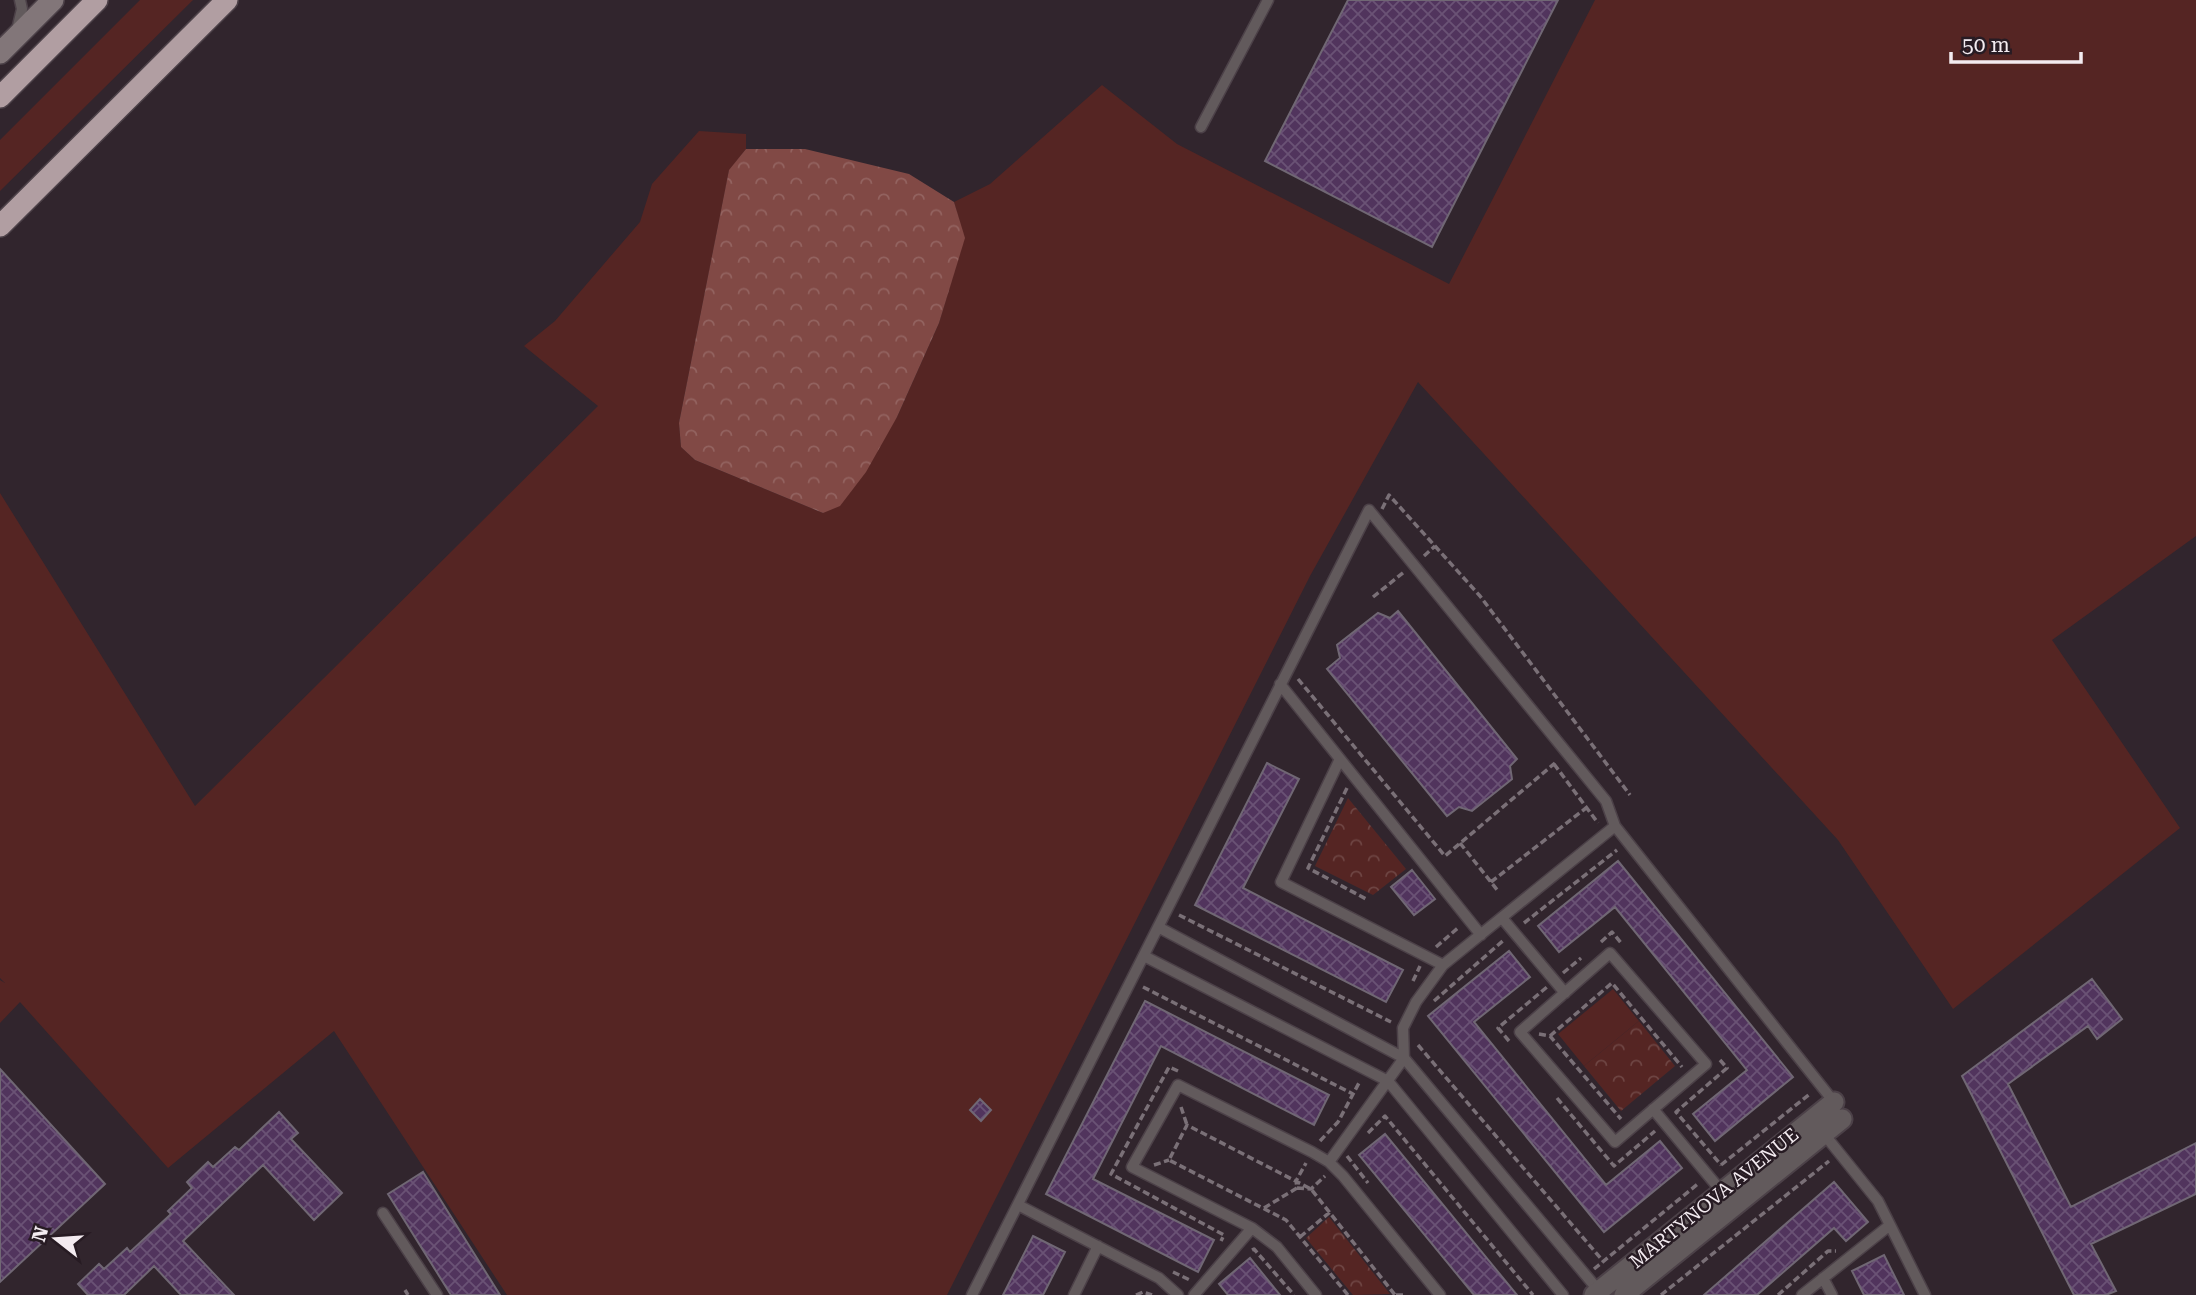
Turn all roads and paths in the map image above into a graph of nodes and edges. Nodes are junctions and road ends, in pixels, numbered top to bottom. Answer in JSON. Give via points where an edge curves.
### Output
{"nodes":[{"id":1,"x":20,"y":0,"type":"edge"},
{"id":2,"x":53,"y":0,"type":"edge"},
{"id":3,"x":97,"y":0,"type":"edge"},
{"id":4,"x":227,"y":0,"type":"edge"},
{"id":5,"x":1268,"y":0,"type":"edge"},
{"id":6,"x":15,"y":37,"type":"junction"},
{"id":7,"x":0,"y":52,"type":"edge"},
{"id":8,"x":0,"y":97,"type":"edge"},
{"id":9,"x":1201,"y":127,"type":"dead end"},
{"id":10,"x":0,"y":226,"type":"edge"},
{"id":11,"x":1377,"y":519,"type":"junction"},
{"id":12,"x":1283,"y":688,"type":"junction"},
{"id":13,"x":1340,"y":759,"type":"junction"},
{"id":14,"x":1557,"y":762,"type":"dead end"},
{"id":15,"x":1334,"y":772,"type":"junction"},
{"id":16,"x":1629,"y":795,"type":"dead end"},
{"id":17,"x":1587,"y":808,"type":"dead end"},
{"id":18,"x":1615,"y":826,"type":"junction"},
{"id":19,"x":1460,"y":844,"type":"junction"},
{"id":20,"x":1491,"y":882,"type":"junction"},
{"id":21,"x":1498,"y":891,"type":"dead end"},
{"id":22,"x":1368,"y":900,"type":"dead end"},
{"id":23,"x":1179,"y":915,"type":"dead end"},
{"id":24,"x":1502,"y":918,"type":"junction"},
{"id":25,"x":1460,"y":925,"type":"dead end"},
{"id":26,"x":1158,"y":927,"type":"junction"},
{"id":27,"x":1170,"y":933,"type":"junction"},
{"id":28,"x":1481,"y":935,"type":"junction"},
{"id":29,"x":1594,"y":948,"type":"dead end"},
{"id":30,"x":1630,"y":953,"type":"dead end"},
{"id":31,"x":1584,"y":955,"type":"dead end"},
{"id":32,"x":1144,"y":956,"type":"junction"},
{"id":33,"x":1426,"y":956,"type":"junction"},
{"id":34,"x":1156,"y":962,"type":"junction"},
{"id":35,"x":1443,"y":965,"type":"junction"},
{"id":36,"x":1555,"y":981,"type":"junction"},
{"id":37,"x":1409,"y":989,"type":"dead end"},
{"id":38,"x":1565,"y":993,"type":"junction"},
{"id":39,"x":1397,"y":1012,"type":"dead end"},
{"id":40,"x":1380,"y":1045,"type":"junction"},
{"id":41,"x":1516,"y":1049,"type":"dead end"},
{"id":42,"x":1404,"y":1058,"type":"junction"},
{"id":43,"x":1718,"y":1058,"type":"dead end"},
{"id":44,"x":1683,"y":1067,"type":"dead end"},
{"id":45,"x":1367,"y":1070,"type":"junction"},
{"id":46,"x":1181,"y":1073,"type":"dead end"},
{"id":47,"x":1388,"y":1081,"type":"junction"},
{"id":48,"x":1814,"y":1091,"type":"dead end"},
{"id":49,"x":1552,"y":1092,"type":"dead end"},
{"id":50,"x":1353,"y":1094,"type":"junction"},
{"id":51,"x":1653,"y":1109,"type":"junction"},
{"id":52,"x":1631,"y":1111,"type":"dead end"},
{"id":53,"x":1838,"y":1111,"type":"junction"},
{"id":54,"x":1656,"y":1130,"type":"dead end"},
{"id":55,"x":1824,"y":1134,"type":"junction"},
{"id":56,"x":1366,"y":1136,"type":"dead end"},
{"id":57,"x":1319,"y":1141,"type":"dead end"},
{"id":58,"x":1312,"y":1152,"type":"junction"},
{"id":59,"x":1346,"y":1155,"type":"dead end"},
{"id":60,"x":1830,"y":1160,"type":"dead end"},
{"id":61,"x":1332,"y":1165,"type":"junction"},
{"id":62,"x":1721,"y":1166,"type":"junction"},
{"id":63,"x":1708,"y":1176,"type":"junction"},
{"id":64,"x":1296,"y":1181,"type":"junction"},
{"id":65,"x":1297,"y":1188,"type":"junction"},
{"id":66,"x":1372,"y":1188,"type":"dead end"},
{"id":67,"x":1311,"y":1189,"type":"junction"},
{"id":68,"x":1722,"y":1192,"type":"junction"},
{"id":69,"x":1018,"y":1205,"type":"junction"},
{"id":70,"x":1263,"y":1209,"type":"junction"},
{"id":71,"x":1330,"y":1212,"type":"junction"},
{"id":72,"x":383,"y":1213,"type":"dead end"},
{"id":73,"x":1890,"y":1225,"type":"junction"},
{"id":74,"x":1252,"y":1228,"type":"junction"},
{"id":75,"x":1300,"y":1237,"type":"junction"},
{"id":76,"x":1219,"y":1245,"type":"dead end"},
{"id":77,"x":1098,"y":1246,"type":"junction"},
{"id":78,"x":1254,"y":1249,"type":"dead end"},
{"id":79,"x":1171,"y":1270,"type":"dead end"},
{"id":80,"x":1586,"y":1276,"type":"junction"},
{"id":81,"x":1823,"y":1278,"type":"junction"},
{"id":82,"x":1195,"y":1283,"type":"dead end"},
{"id":83,"x":1596,"y":1293,"type":"edge"},
{"id":84,"x":437,"y":1295,"type":"edge"},
{"id":85,"x":972,"y":1295,"type":"edge"},
{"id":86,"x":1074,"y":1295,"type":"edge"},
{"id":87,"x":1136,"y":1295,"type":"edge"},
{"id":88,"x":1152,"y":1295,"type":"edge"},
{"id":89,"x":1178,"y":1295,"type":"edge"},
{"id":90,"x":1194,"y":1295,"type":"edge"},
{"id":91,"x":1294,"y":1295,"type":"edge"},
{"id":92,"x":1316,"y":1295,"type":"edge"},
{"id":93,"x":1348,"y":1295,"type":"edge"},
{"id":94,"x":1396,"y":1295,"type":"edge"},
{"id":95,"x":1404,"y":1295,"type":"edge"},
{"id":96,"x":1440,"y":1295,"type":"edge"},
{"id":97,"x":1533,"y":1295,"type":"edge"},
{"id":98,"x":1563,"y":1295,"type":"edge"},
{"id":99,"x":1624,"y":1295,"type":"edge"},
{"id":100,"x":1661,"y":1295,"type":"edge"},
{"id":101,"x":1802,"y":1295,"type":"edge"},
{"id":102,"x":1832,"y":1295,"type":"edge"},
{"id":103,"x":1925,"y":1295,"type":"edge"}],
"edges":[{"from":1,"to":6,"type":"lane"},
{"from":2,"to":6,"type":"street"},
{"from":3,"to":8,"type":"highway"},
{"from":4,"to":10,"type":"highway"},
{"from":5,"to":9,"type":"lane"},
{"from":6,"to":7,"type":"street"},
{"from":11,"to":12,"type":"lane","via":[[1369,510]]},
{"from":11,"to":16,"type":"path","via":[[1389,495],[1480,596]]},
{"from":11,"to":18,"type":"lane","via":[[1598,790]]},
{"from":12,"to":13,"type":"lane"},
{"from":12,"to":19,"type":"path","via":[[1295,675],[1445,856]]},
{"from":12,"to":26,"type":"lane"},
{"from":13,"to":15,"type":"lane"},
{"from":13,"to":28,"type":"lane"},
{"from":14,"to":19,"type":"path"},
{"from":15,"to":22,"type":"path","via":[[1347,788],[1308,868]]},
{"from":15,"to":33,"type":"lane","via":[[1281,882]]},
{"from":17,"to":20,"type":"path"},
{"from":18,"to":24,"type":"lane"},
{"from":18,"to":53,"type":"lane"},
{"from":19,"to":20,"type":"path"},
{"from":20,"to":21,"type":"path"},
{"from":23,"to":27,"type":"path"},
{"from":24,"to":28,"type":"lane"},
{"from":24,"to":36,"type":"lane"},
{"from":25,"to":33,"type":"path"},
{"from":26,"to":27,"type":"lane"},
{"from":26,"to":32,"type":"lane"},
{"from":27,"to":40,"type":"lane"},
{"from":28,"to":35,"type":"lane"},
{"from":29,"to":30,"type":"path","via":[[1612,932]]},
{"from":31,"to":36,"type":"path"},
{"from":32,"to":34,"type":"lane"},
{"from":32,"to":69,"type":"lane"},
{"from":33,"to":35,"type":"lane"},
{"from":33,"to":37,"type":"path"},
{"from":34,"to":45,"type":"lane"},
{"from":34,"to":50,"type":"path","via":[[1143,987]]},
{"from":35,"to":42,"type":"lane","via":[[1403,1028]]},
{"from":36,"to":38,"type":"lane"},
{"from":36,"to":41,"type":"path","via":[[1498,1028]]},
{"from":38,"to":51,"type":"lane","via":[[1520,1032],[1615,1142]]},
{"from":38,"to":51,"type":"lane","via":[[1610,953],[1706,1063]]},
{"from":39,"to":40,"type":"path"},
{"from":40,"to":42,"type":"lane"},
{"from":42,"to":47,"type":"lane"},
{"from":42,"to":80,"type":"lane"},
{"from":43,"to":62,"type":"path","via":[[1727,1068],[1676,1112]]},
{"from":44,"to":52,"type":"path","via":[[1612,983],[1550,1036],[1621,1120]]},
{"from":45,"to":47,"type":"lane"},
{"from":45,"to":50,"type":"path"},
{"from":46,"to":76,"type":"path","via":[[1169,1067],[1111,1174],[1224,1235]]},
{"from":47,"to":61,"type":"lane"},
{"from":47,"to":98,"type":"lane"},
{"from":48,"to":62,"type":"path"},
{"from":49,"to":54,"type":"path","via":[[1614,1166]]},
{"from":50,"to":57,"type":"path","via":[[1338,1122]]},
{"from":51,"to":63,"type":"lane"},
{"from":53,"to":55,"type":"street","name":"MARTYNOVA AVENUE"},
{"from":53,"to":68,"type":"street","name":"MARTYNOVA AVENUE"},
{"from":55,"to":73,"type":"lane","via":[[1878,1201]]},
{"from":55,"to":99,"type":"street","name":"MARTYNOVA AVENUE"},
{"from":56,"to":97,"type":"path","via":[[1385,1116]]},
{"from":58,"to":61,"type":"lane"},
{"from":58,"to":64,"type":"path"},
{"from":58,"to":74,"type":"lane","via":[[1178,1084],[1132,1167]]},
{"from":59,"to":66,"type":"path"},
{"from":60,"to":100,"type":"path"},
{"from":61,"to":67,"type":"path"},
{"from":61,"to":96,"type":"lane"},
{"from":62,"to":63,"type":"path"},
{"from":63,"to":68,"type":"lane"},
{"from":63,"to":80,"type":"path"},
{"from":64,"to":65,"type":"path"},
{"from":64,"to":67,"type":"path"},
{"from":64,"to":70,"type":"path","via":[[1187,1125],[1169,1160]]},
{"from":65,"to":67,"type":"path"},
{"from":65,"to":70,"type":"path"},
{"from":67,"to":71,"type":"path"},
{"from":68,"to":83,"type":"street","name":"MARTYNOVA AVENUE"},
{"from":69,"to":77,"type":"lane"},
{"from":69,"to":85,"type":"lane"},
{"from":70,"to":75,"type":"path","via":[[1286,1220]]},
{"from":71,"to":75,"type":"path"},
{"from":71,"to":94,"type":"path"},
{"from":72,"to":84,"type":"lane"},
{"from":73,"to":81,"type":"lane"},
{"from":73,"to":103,"type":"lane"},
{"from":74,"to":90,"type":"lane"},
{"from":74,"to":92,"type":"lane","via":[[1277,1247]]},
{"from":75,"to":93,"type":"path"},
{"from":77,"to":86,"type":"lane"},
{"from":77,"to":89,"type":"lane","via":[[1159,1278]]},
{"from":78,"to":91,"type":"path"},
{"from":79,"to":82,"type":"path"},
{"from":80,"to":83,"type":"lane"},
{"from":81,"to":101,"type":"lane"},
{"from":81,"to":102,"type":"lane"},
{"from":87,"to":88,"type":"path"},
{"from":94,"to":95,"type":"path"}]}
